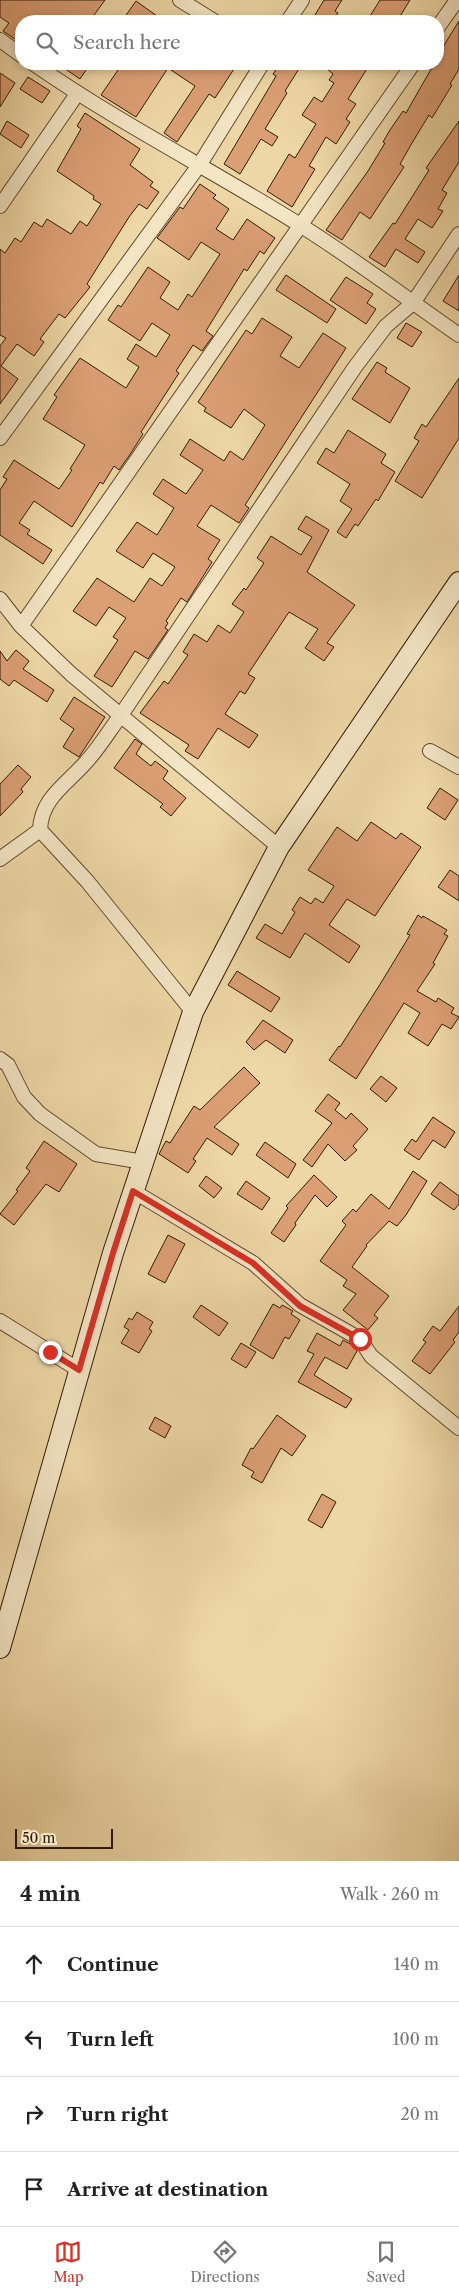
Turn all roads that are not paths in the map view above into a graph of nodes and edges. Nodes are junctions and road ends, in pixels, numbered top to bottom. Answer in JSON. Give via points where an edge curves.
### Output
{"nodes":[{"id":1,"x":180,"y":0,"type":"edge"},
{"id":2,"x":302,"y":0,"type":"edge"},
{"id":3,"x":457,"y":0,"type":"edge"},
{"id":4,"x":204,"y":15,"type":"edge"},
{"id":5,"x":292,"y":15,"type":"edge"},
{"id":6,"x":444,"y":19,"type":"edge"},
{"id":7,"x":0,"y":40,"type":"edge"},
{"id":8,"x":15,"y":51,"type":"edge"},
{"id":9,"x":43,"y":70,"type":"edge"},
{"id":10,"x":258,"y":70,"type":"edge"},
{"id":11,"x":409,"y":70,"type":"edge"},
{"id":12,"x":77,"y":94,"type":"junction"},
{"id":13,"x":200,"y":164,"type":"junction"},
{"id":14,"x":0,"y":206,"type":"edge"},
{"id":15,"x":301,"y":226,"type":"junction"},
{"id":16,"x":459,"y":234,"type":"edge"},
{"id":17,"x":413,"y":303,"type":"junction"},
{"id":18,"x":459,"y":335,"type":"edge"},
{"id":19,"x":0,"y":438,"type":"edge"},
{"id":20,"x":459,"y":582,"type":"edge"},
{"id":21,"x":0,"y":599,"type":"edge"},
{"id":22,"x":21,"y":626,"type":"junction"},
{"id":23,"x":121,"y":715,"type":"junction"},
{"id":24,"x":430,"y":751,"type":"dead end"},
{"id":25,"x":459,"y":767,"type":"edge"},
{"id":26,"x":40,"y":830,"type":"junction"},
{"id":27,"x":279,"y":847,"type":"junction"},
{"id":28,"x":0,"y":859,"type":"edge"},
{"id":29,"x":194,"y":1012,"type":"junction"},
{"id":30,"x":0,"y":1059,"type":"edge"},
{"id":31,"x":143,"y":1162,"type":"junction"},
{"id":32,"x":133,"y":1191,"type":"junction"},
{"id":33,"x":0,"y":1321,"type":"edge"},
{"id":34,"x":79,"y":1370,"type":"junction"},
{"id":35,"x":459,"y":1428,"type":"edge"},
{"id":36,"x":0,"y":1648,"type":"edge"}],
"edges":[{"from":1,"to":4,"type":"street"},
{"from":2,"to":5,"type":"street"},
{"from":3,"to":6,"type":"street"},
{"from":7,"to":8,"type":"street"},
{"from":9,"to":12,"type":"street"},
{"from":10,"to":13,"type":"street"},
{"from":11,"to":15,"type":"street"},
{"from":12,"to":13,"type":"street"},
{"from":12,"to":14,"type":"street"},
{"from":13,"to":15,"type":"street"},
{"from":13,"to":19,"type":"street"},
{"from":15,"to":17,"type":"street"},
{"from":15,"to":22,"type":"street"},
{"from":16,"to":17,"type":"street"},
{"from":17,"to":18,"type":"street"},
{"from":17,"to":23,"type":"street","via":[[386,326],[355,367]]},
{"from":20,"to":27,"type":"street"},
{"from":21,"to":22,"type":"street"},
{"from":22,"to":23,"type":"street","via":[[71,674]]},
{"from":23,"to":26,"type":"street","via":[[87,762],[53,794],[41,816]]},
{"from":23,"to":27,"type":"street"},
{"from":24,"to":25,"type":"street"},
{"from":26,"to":28,"type":"street"},
{"from":26,"to":29,"type":"street","via":[[144,949]]},
{"from":27,"to":29,"type":"street"},
{"from":29,"to":31,"type":"street"},
{"from":30,"to":31,"type":"street","via":[[8,1065],[24,1097],[40,1114],[96,1154]]},
{"from":31,"to":32,"type":"street"},
{"from":32,"to":34,"type":"street"},
{"from":32,"to":35,"type":"street","via":[[253,1263],[300,1306],[360,1339],[371,1356]]},
{"from":33,"to":34,"type":"street"},
{"from":34,"to":36,"type":"street"}]}
